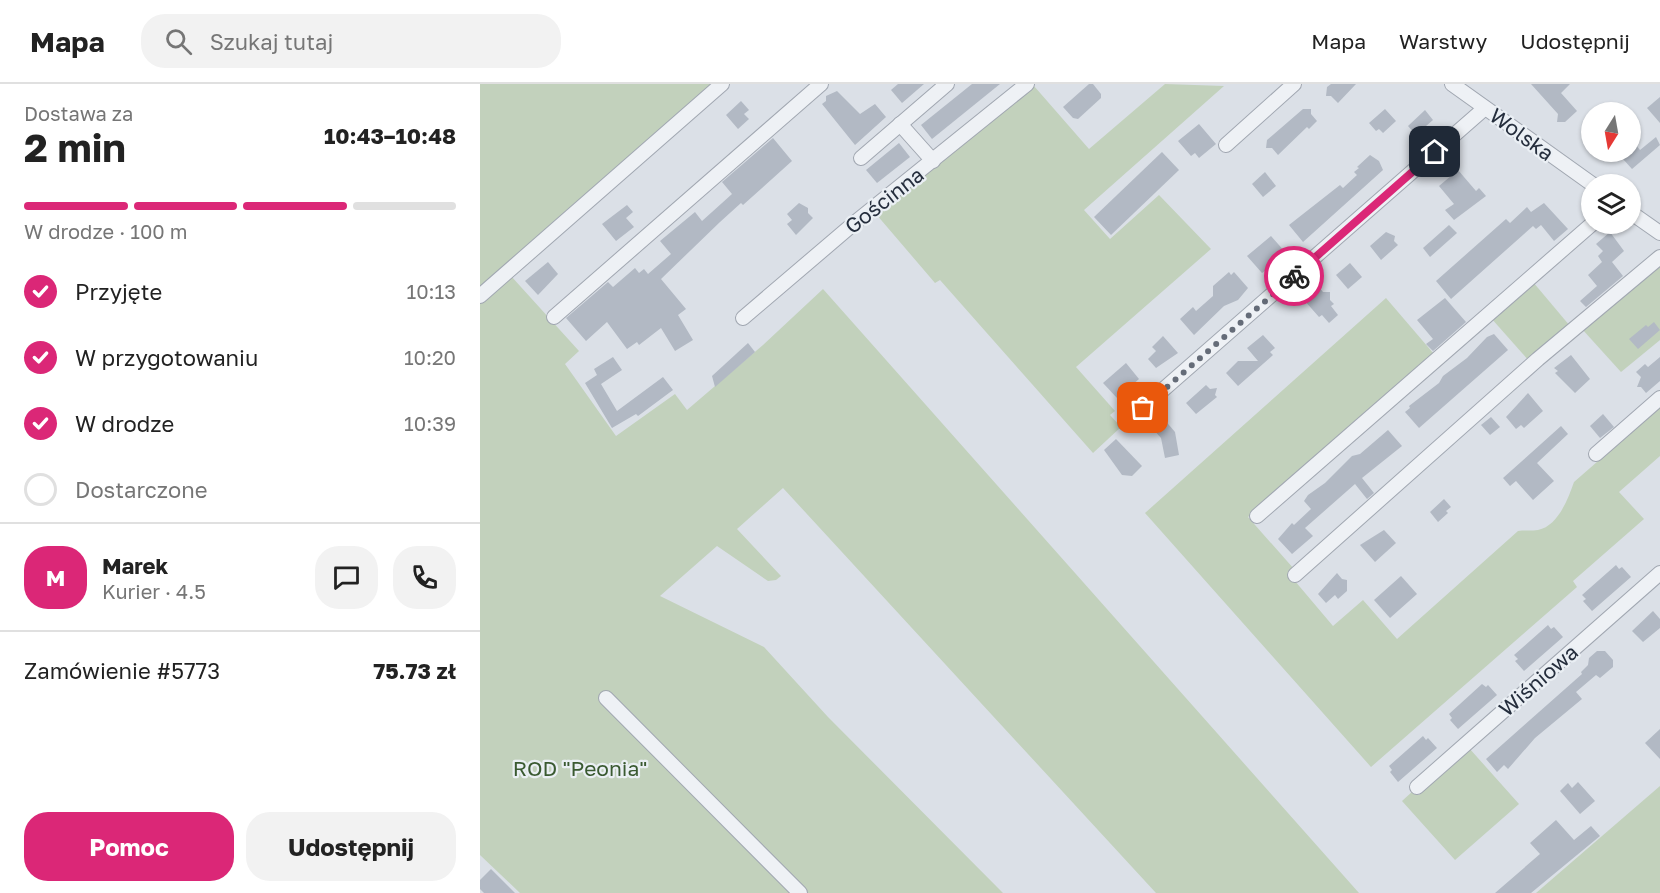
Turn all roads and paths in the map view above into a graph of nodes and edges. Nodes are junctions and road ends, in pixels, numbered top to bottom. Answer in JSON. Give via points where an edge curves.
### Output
{"nodes":[{"id":1,"x":722,"y":84,"type":"edge"},
{"id":2,"x":821,"y":84,"type":"edge"},
{"id":3,"x":947,"y":84,"type":"edge"},
{"id":4,"x":1027,"y":84,"type":"edge"},
{"id":5,"x":1294,"y":84,"type":"edge"},
{"id":6,"x":1452,"y":84,"type":"edge"},
{"id":7,"x":1485,"y":108,"type":"junction"},
{"id":8,"x":900,"y":124,"type":"junction"},
{"id":9,"x":1226,"y":145,"type":"dead end"},
{"id":10,"x":861,"y":158,"type":"dead end"},
{"id":11,"x":933,"y":161,"type":"junction"},
{"id":12,"x":1581,"y":176,"type":"edge"},
{"id":13,"x":1641,"y":220,"type":"edge"},
{"id":14,"x":1660,"y":233,"type":"edge"},
{"id":15,"x":1581,"y":234,"type":"edge"},
{"id":16,"x":1660,"y":257,"type":"edge"},
{"id":17,"x":480,"y":296,"type":"edge"},
{"id":18,"x":554,"y":317,"type":"dead end"},
{"id":19,"x":742,"y":318,"type":"dead end"},
{"id":20,"x":1660,"y":398,"type":"edge"},
{"id":21,"x":1125,"y":423,"type":"dead end"},
{"id":22,"x":1596,"y":454,"type":"dead end"},
{"id":23,"x":1257,"y":516,"type":"dead end"},
{"id":24,"x":1660,"y":573,"type":"edge"},
{"id":25,"x":1294,"y":575,"type":"dead end"},
{"id":26,"x":606,"y":698,"type":"dead end"},
{"id":27,"x":1417,"y":787,"type":"dead end"},
{"id":28,"x":800,"y":893,"type":"edge"}],
"edges":[{"from":1,"to":17,"type":"street"},
{"from":2,"to":18,"type":"street"},
{"from":3,"to":8,"type":"street"},
{"from":4,"to":11,"type":"street","name":"Gościnna"},
{"from":5,"to":9,"type":"street"},
{"from":6,"to":7,"type":"street","name":"Wolska"},
{"from":7,"to":12,"type":"street","name":"Wolska"},
{"from":7,"to":21,"type":"street"},
{"from":8,"to":10,"type":"street"},
{"from":8,"to":11,"type":"street"},
{"from":11,"to":19,"type":"street","name":"Gościnna"},
{"from":13,"to":14,"type":"street"},
{"from":15,"to":23,"type":"street"},
{"from":16,"to":25,"type":"street","via":[[1538,359]]},
{"from":20,"to":22,"type":"street"},
{"from":24,"to":27,"type":"street","name":"Wiśniowa"},
{"from":26,"to":28,"type":"street"}]}
